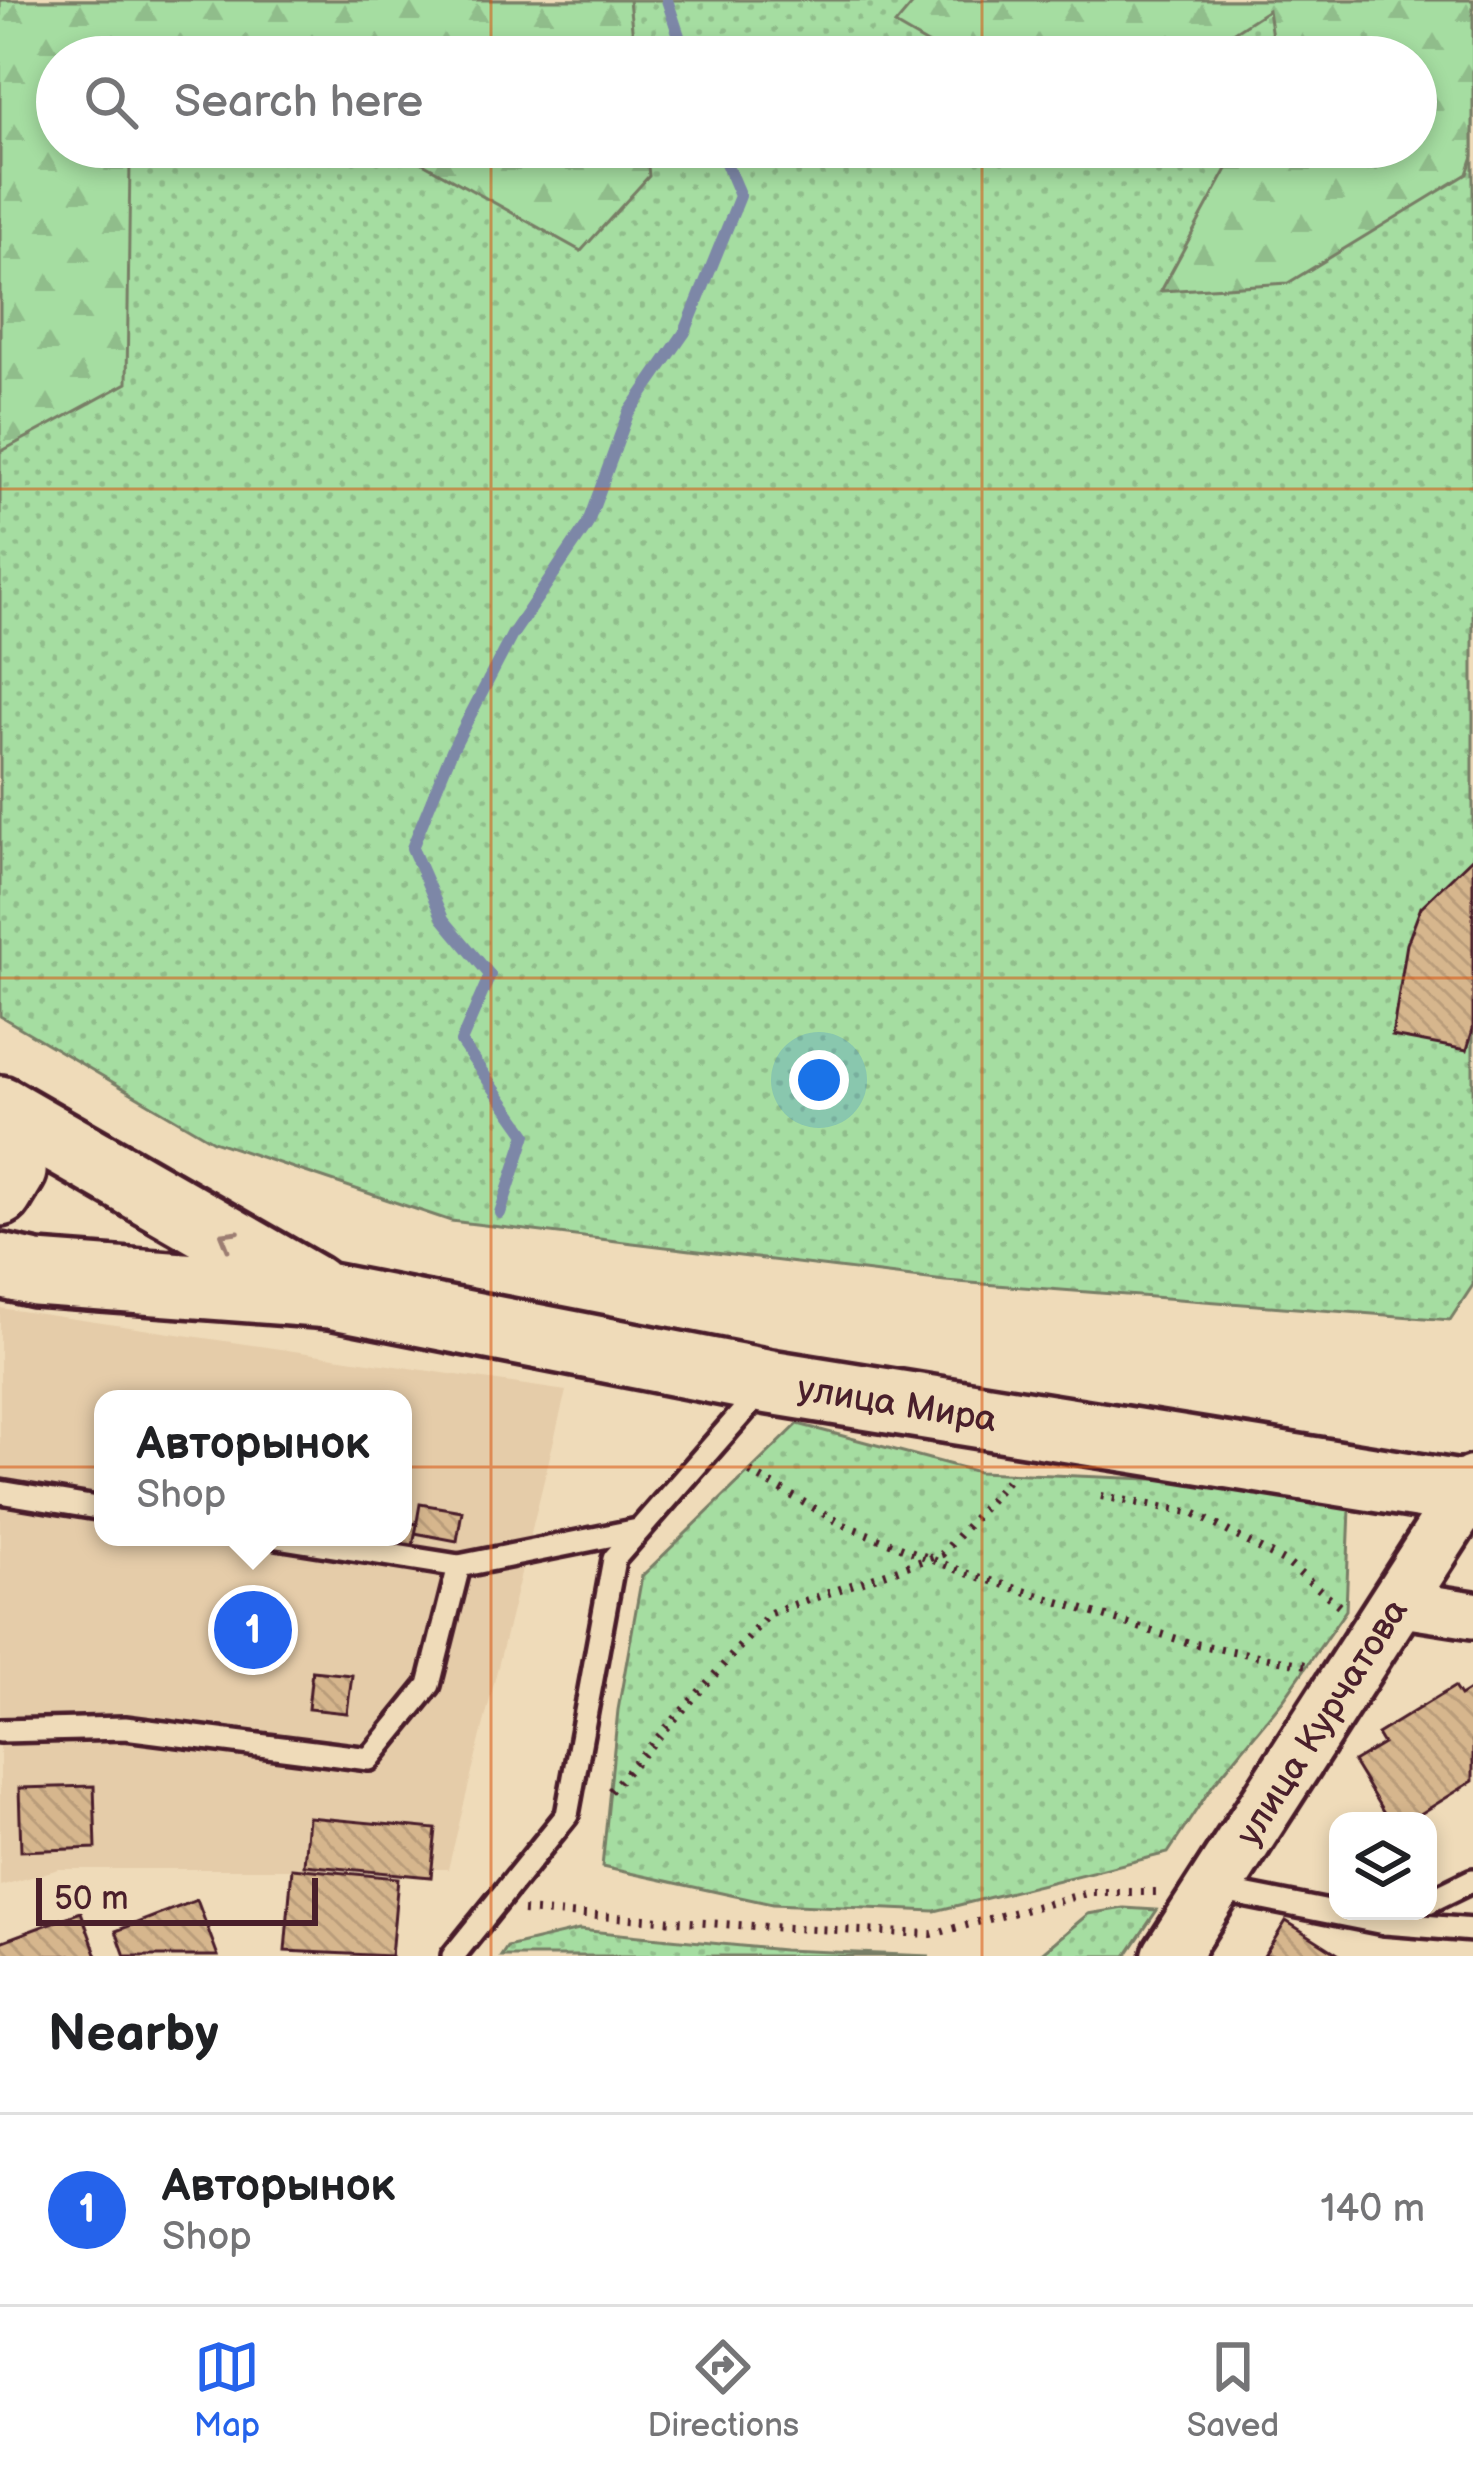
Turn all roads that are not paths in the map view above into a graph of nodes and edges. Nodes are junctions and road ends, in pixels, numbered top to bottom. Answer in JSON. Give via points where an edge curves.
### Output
{"nodes":[{"id":1,"x":0,"y":1108,"type":"edge"},
{"id":2,"x":0,"y":1122,"type":"edge"},
{"id":3,"x":0,"y":1194,"type":"edge"},
{"id":4,"x":0,"y":1266,"type":"edge"},
{"id":5,"x":330,"y":1297,"type":"junction"},
{"id":6,"x":770,"y":1382,"type":"junction"},
{"id":7,"x":0,"y":1492,"type":"edge"},
{"id":8,"x":1471,"y":1495,"type":"edge"},
{"id":9,"x":94,"y":1508,"type":"edge"},
{"id":10,"x":638,"y":1531,"type":"junction"},
{"id":11,"x":333,"y":1546,"type":"edge"},
{"id":12,"x":459,"y":1566,"type":"junction"},
{"id":13,"x":1371,"y":1607,"type":"junction"},
{"id":14,"x":1473,"y":1615,"type":"edge"},
{"id":15,"x":0,"y":1731,"type":"edge"},
{"id":16,"x":1473,"y":1880,"type":"edge"},
{"id":17,"x":1212,"y":1889,"type":"junction"},
{"id":18,"x":1437,"y":1898,"type":"edge"},
{"id":19,"x":1390,"y":1920,"type":"edge"},
{"id":20,"x":1384,"y":1923,"type":"junction"},
{"id":21,"x":1473,"y":1930,"type":"edge"},
{"id":22,"x":453,"y":1956,"type":"edge"},
{"id":23,"x":1170,"y":1956,"type":"edge"}],
"edges":[{"from":5,"to":1,"type":"main road","one_way":true},
{"from":2,"to":3,"type":"main road","via":[[14,1172]]},
{"from":4,"to":5,"type":"main road"},
{"from":5,"to":6,"type":"main road","name":"улица Мира"},
{"from":6,"to":8,"type":"main road","name":"улица Мира"},
{"from":6,"to":10,"type":"lane"},
{"from":7,"to":9,"type":"lane"},
{"from":8,"to":13,"type":"street","name":"улица Курчатова"},
{"from":10,"to":12,"type":"lane"},
{"from":10,"to":22,"type":"lane","via":[[614,1558],[567,1816]]},
{"from":11,"to":12,"type":"lane"},
{"from":12,"to":15,"type":"lane","via":[[429,1685],[369,1759],[125,1728]]},
{"from":13,"to":14,"type":"street"},
{"from":13,"to":17,"type":"street","name":"улица Курчатова"},
{"from":16,"to":18,"type":"lane"},
{"from":17,"to":20,"type":"lane"},
{"from":17,"to":23,"type":"street","name":"улица Курчатова"},
{"from":19,"to":20,"type":"lane"},
{"from":20,"to":21,"type":"lane"}]}
